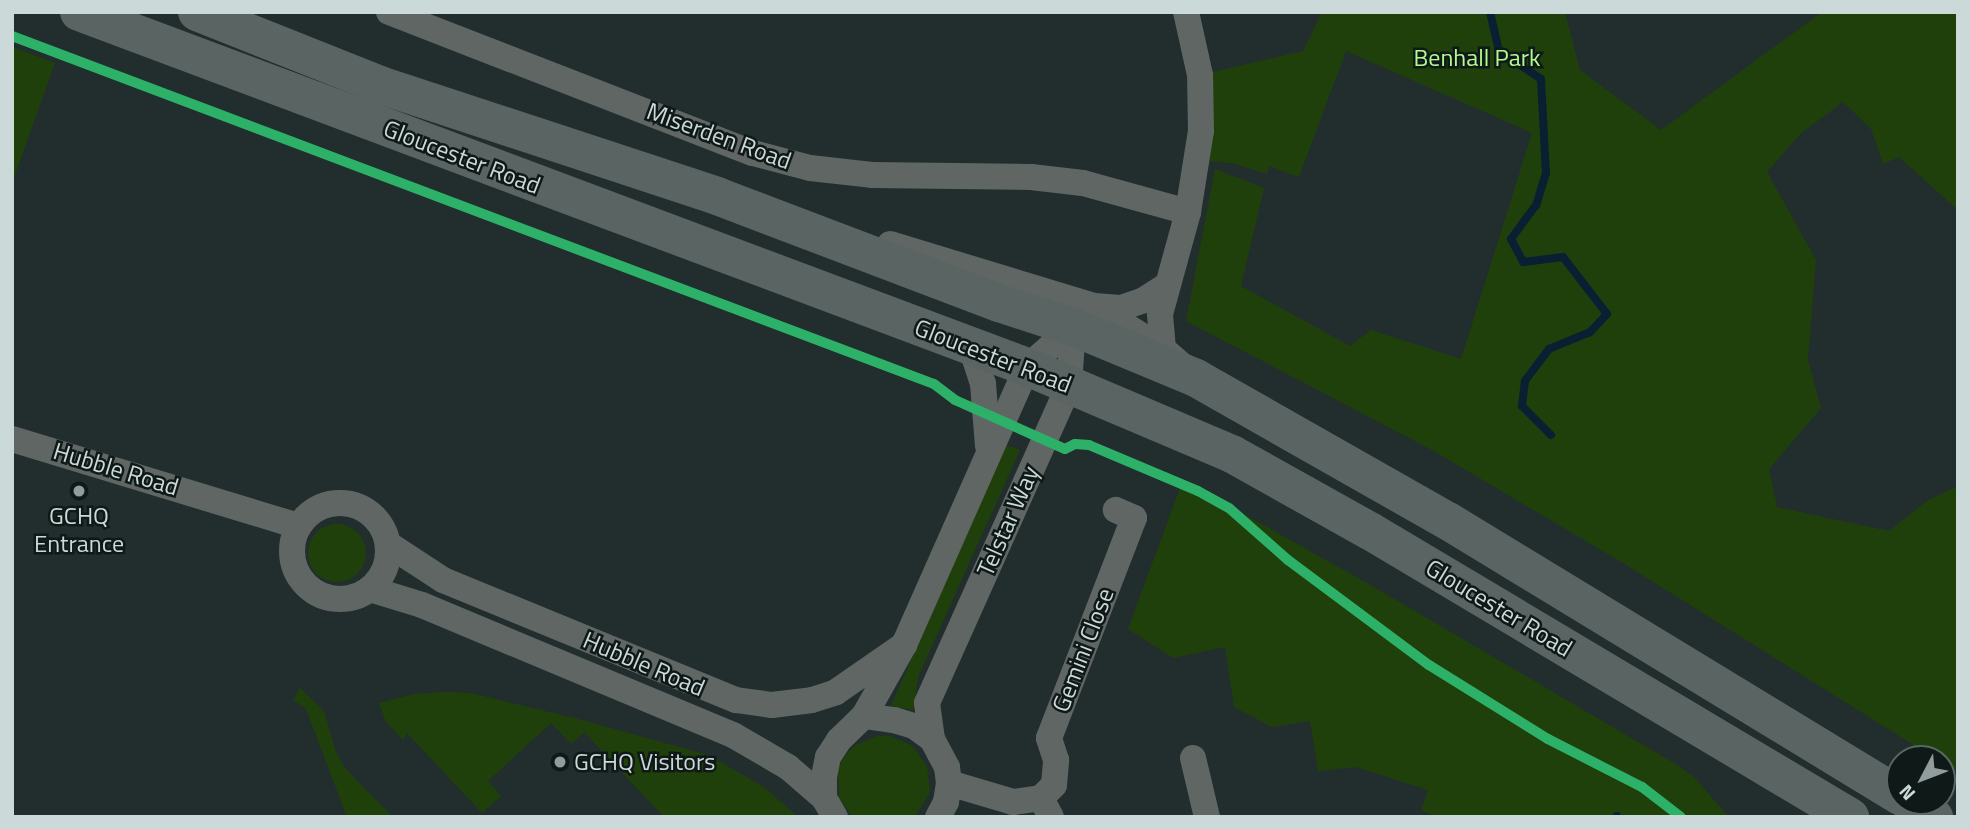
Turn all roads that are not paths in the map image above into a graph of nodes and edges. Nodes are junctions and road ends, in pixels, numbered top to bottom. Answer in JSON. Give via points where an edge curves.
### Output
{"nodes":[{"id":1,"x":79,"y":12,"type":"edge"},
{"id":2,"x":197,"y":12,"type":"edge"},
{"id":3,"x":389,"y":12,"type":"edge"},
{"id":4,"x":1186,"y":12,"type":"edge"},
{"id":5,"x":1188,"y":212,"type":"junction"},
{"id":6,"x":1167,"y":285,"type":"junction"},
{"id":7,"x":1083,"y":316,"type":"junction"},
{"id":8,"x":971,"y":347,"type":"junction"},
{"id":9,"x":1163,"y":349,"type":"junction"},
{"id":10,"x":1027,"y":367,"type":"junction"},
{"id":11,"x":1196,"y":378,"type":"junction"},
{"id":12,"x":1069,"y":385,"type":"junction"},
{"id":13,"x":12,"y":439,"type":"edge"},
{"id":14,"x":988,"y":455,"type":"junction"},
{"id":15,"x":1116,"y":510,"type":"dead end"},
{"id":16,"x":299,"y":526,"type":"junction"},
{"id":17,"x":388,"y":544,"type":"junction"},
{"id":18,"x":369,"y":589,"type":"junction"},
{"id":19,"x":904,"y":645,"type":"junction"},
{"id":20,"x":864,"y":716,"type":"junction"},
{"id":21,"x":932,"y":738,"type":"junction"},
{"id":22,"x":1193,"y":758,"type":"dead end"},
{"id":23,"x":949,"y":783,"type":"junction"},
{"id":24,"x":1886,"y":788,"type":"edge"},
{"id":25,"x":829,"y":807,"type":"edge"},
{"id":26,"x":1046,"y":807,"type":"edge"},
{"id":27,"x":938,"y":817,"type":"edge"},
{"id":28,"x":1207,"y":817,"type":"edge"},
{"id":29,"x":1850,"y":817,"type":"edge"}],
"edges":[{"from":1,"to":8,"type":"highway","name":"Gloucester Road"},
{"from":2,"to":7,"type":"highway","name":"Gloucester Road","via":[[380,85]]},
{"from":3,"to":5,"type":"street","name":"Miserden Road","via":[[753,153],[810,168],[872,175],[1031,177],[1083,183]]},
{"from":4,"to":5,"type":"street","via":[[1202,103]]},
{"from":5,"to":6,"type":"street"},
{"from":6,"to":7,"type":"street","via":[[1144,300]]},
{"from":6,"to":9,"type":"street","via":[[1160,314]]},
{"from":7,"to":9,"type":"street"},
{"from":7,"to":10,"type":"street","name":"Telstar Way"},
{"from":7,"to":11,"type":"highway","name":"Gloucester Road"},
{"from":7,"to":12,"type":"street","name":"Telstar Way"},
{"from":8,"to":10,"type":"highway","name":"Gloucester Road"},
{"from":8,"to":14,"type":"street","via":[[983,384]]},
{"from":9,"to":11,"type":"street"},
{"from":10,"to":12,"type":"highway","name":"Gloucester Road"},
{"from":10,"to":14,"type":"street","name":"Telstar Way"},
{"from":11,"to":24,"type":"highway","name":"Gloucester Road","via":[[1447,521]]},
{"from":12,"to":21,"type":"street","name":"Telstar Way","via":[[927,703]]},
{"from":12,"to":29,"type":"highway","name":"Gloucester Road","via":[[1232,454]]},
{"from":13,"to":16,"type":"street","name":"Hubble Road"},
{"from":14,"to":19,"type":"street","name":"Telstar Way"},
{"from":15,"to":26,"type":"street","name":"Gemini Close","via":[[1134,518],[1049,738],[1056,760],[1055,785]]},
{"from":16,"to":17,"type":"street","via":[[318,508],[343,503],[368,511]]},
{"from":16,"to":18,"type":"street","via":[[294,563],[308,586],[321,595],[344,599]]},
{"from":17,"to":18,"type":"street","via":[[385,569]]},
{"from":17,"to":19,"type":"street","name":"Hubble Road","via":[[443,580],[736,700],[772,705],[812,700],[836,692]]},
{"from":18,"to":25,"type":"street","name":"Hubble Road","via":[[422,606],[733,735],[788,767]]},
{"from":19,"to":20,"type":"street","name":"Telstar Way"},
{"from":20,"to":21,"type":"street","via":[[894,719]]},
{"from":20,"to":25,"type":"street","name":"Telstar Way","via":[[828,757],[824,776]]},
{"from":21,"to":23,"type":"street","name":"Telstar Way","via":[[947,766]]},
{"from":22,"to":28,"type":"street"},
{"from":23,"to":26,"type":"street","name":"Gemini Close"},
{"from":23,"to":27,"type":"street"}]}
